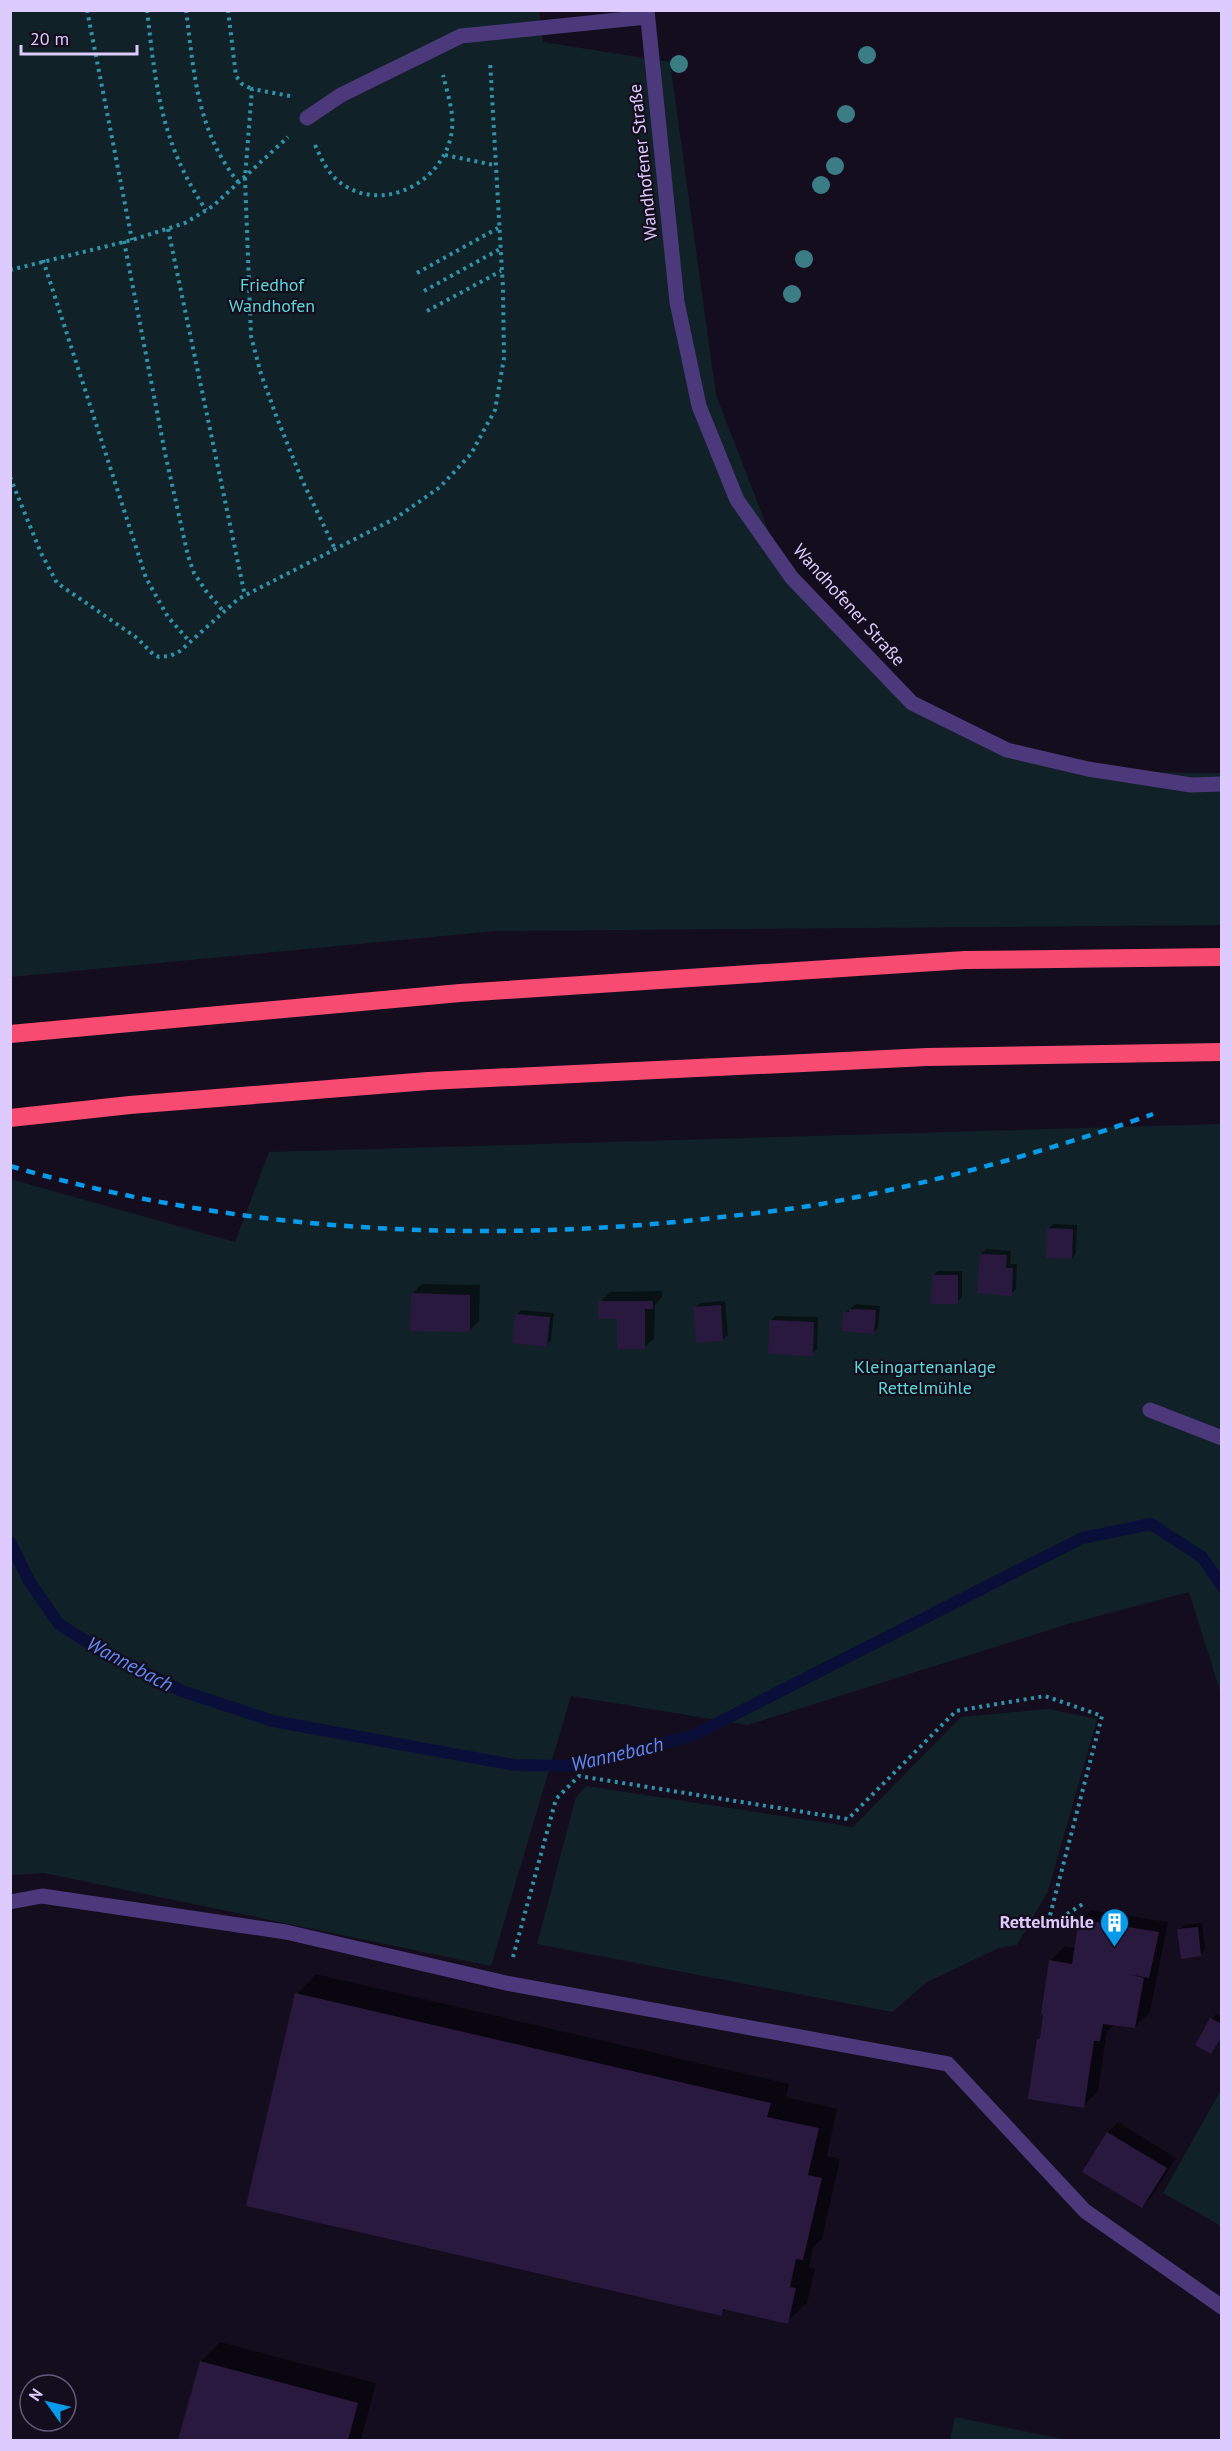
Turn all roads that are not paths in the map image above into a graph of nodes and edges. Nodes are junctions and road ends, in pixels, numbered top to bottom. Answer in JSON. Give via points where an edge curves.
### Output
{"nodes":[{"id":1,"x":647,"y":14,"type":"edge"},
{"id":2,"x":307,"y":118,"type":"road end"},
{"id":3,"x":1221,"y":784,"type":"edge"},
{"id":4,"x":1221,"y":957,"type":"edge"},
{"id":5,"x":10,"y":1034,"type":"edge"},
{"id":6,"x":1221,"y":1052,"type":"edge"},
{"id":7,"x":10,"y":1118,"type":"edge"},
{"id":8,"x":1150,"y":1410,"type":"dead end"},
{"id":9,"x":1221,"y":1438,"type":"edge"},
{"id":10,"x":10,"y":1902,"type":"edge"},
{"id":11,"x":1221,"y":2307,"type":"edge"}],
"edges":[{"from":1,"to":2,"type":"street","via":[[461,36],[341,94]]},
{"from":1,"to":3,"type":"street","name":"Wandhofener Straße","via":[[677,302],[699,406],[737,500],[792,578],[912,703],[1007,750],[1088,769],[1191,785]]},
{"from":4,"to":5,"type":"highway","via":[[965,960],[460,993]]},
{"from":6,"to":7,"type":"highway","via":[[903,1058],[428,1081]]},
{"from":8,"to":9,"type":"street"},
{"from":10,"to":11,"type":"street","via":[[42,1896],[286,1932],[506,1983],[948,2064],[1085,2211]]}]}
